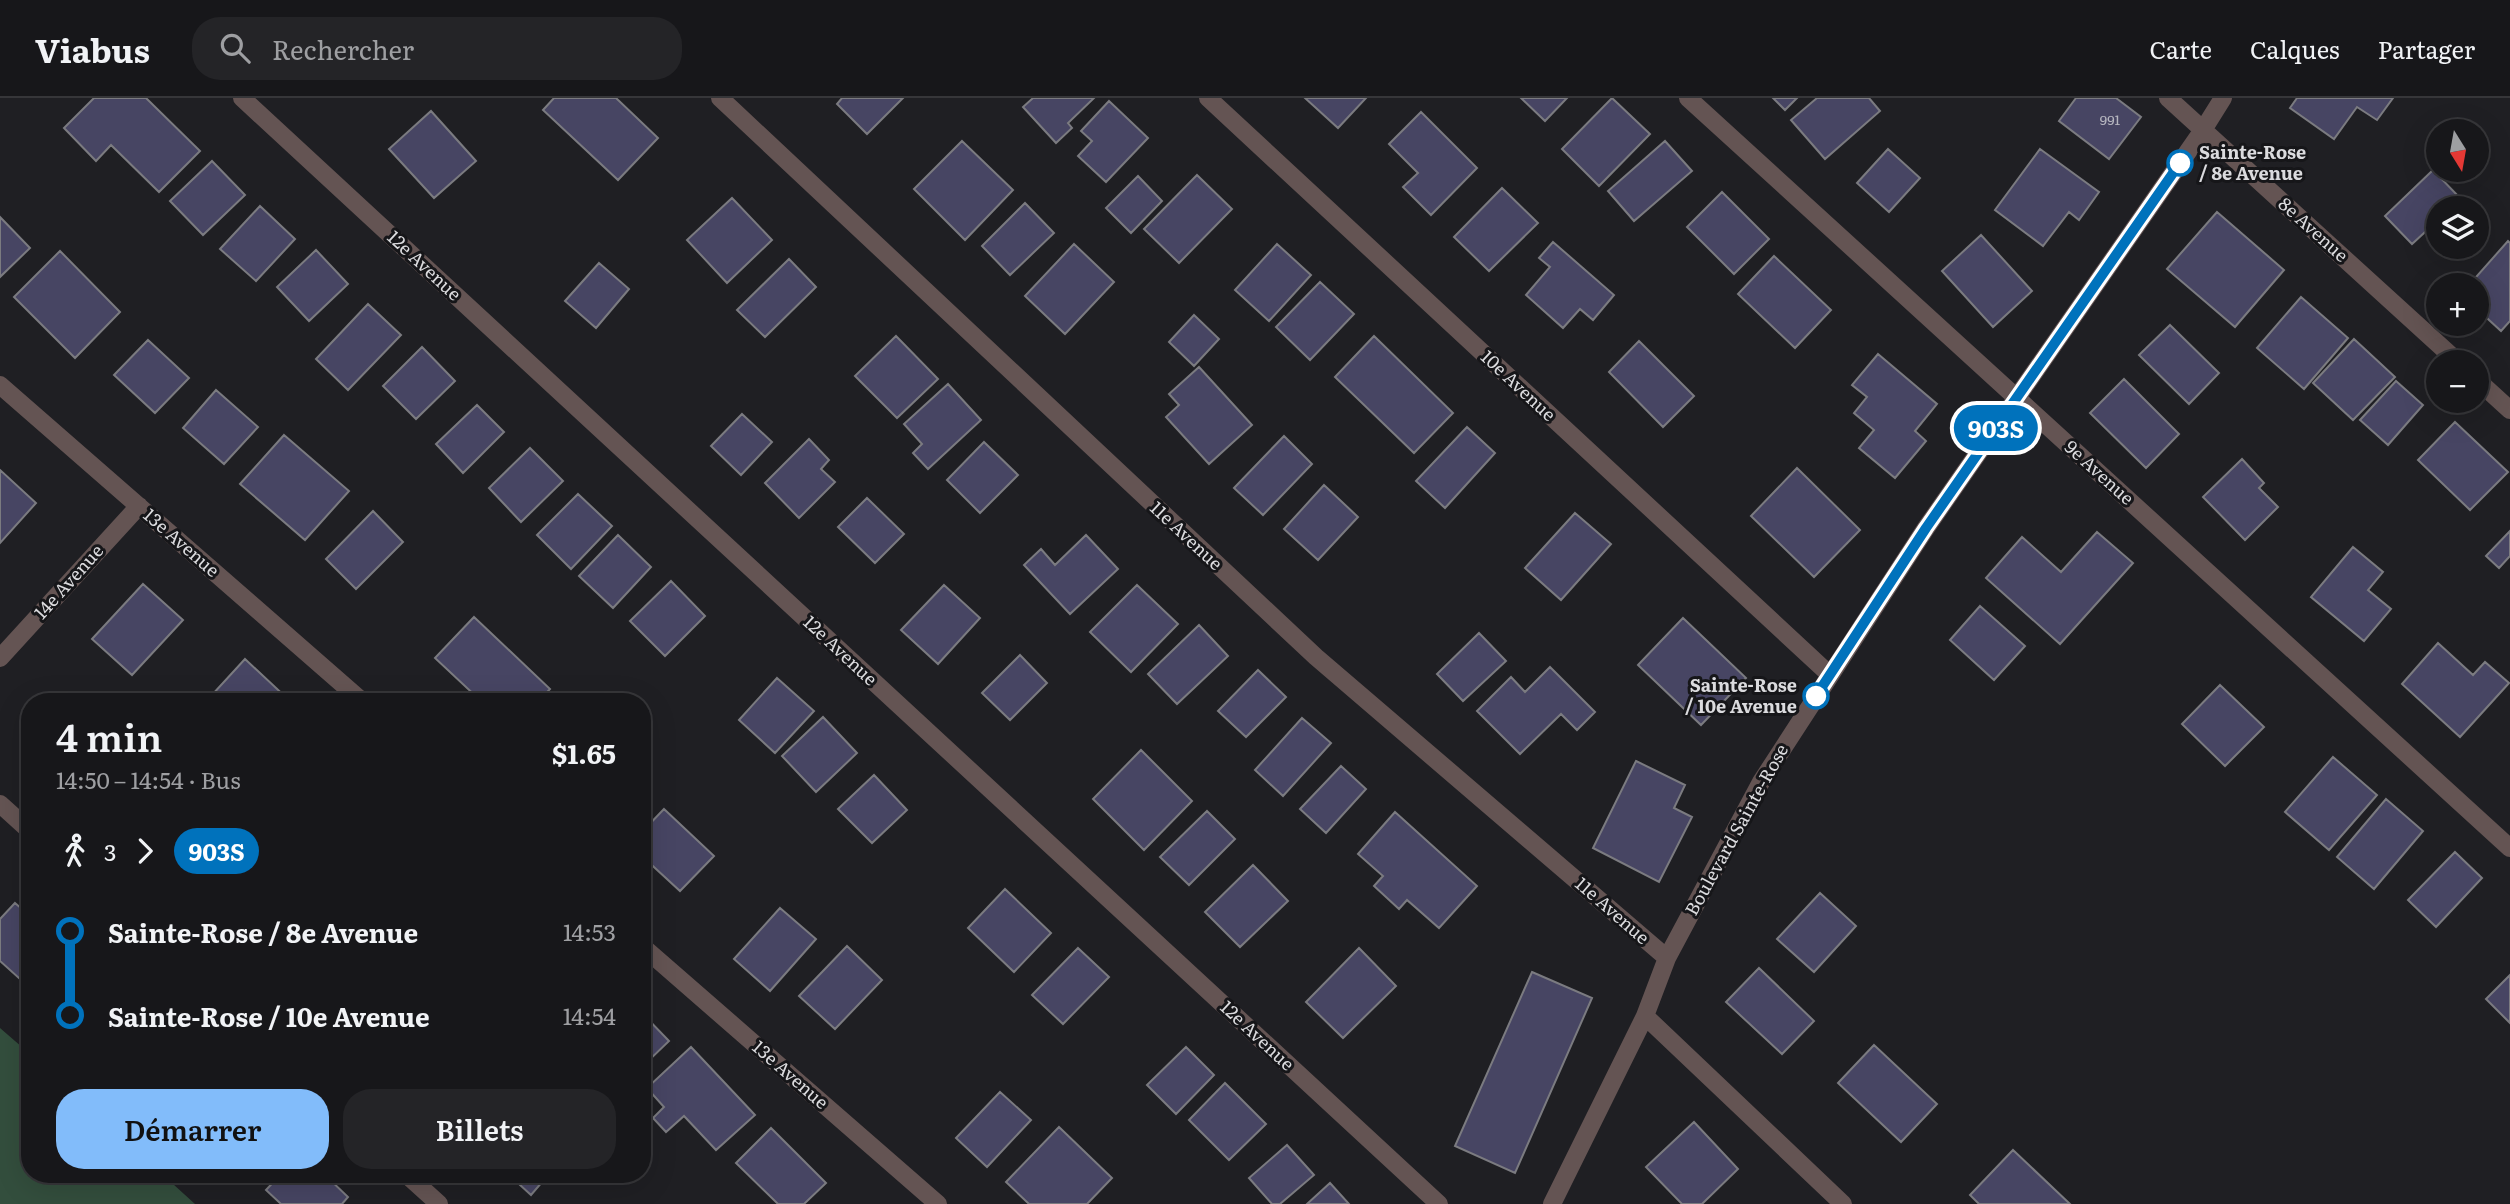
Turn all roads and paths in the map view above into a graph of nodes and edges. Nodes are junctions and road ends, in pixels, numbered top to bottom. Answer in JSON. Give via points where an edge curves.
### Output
{"nodes":[{"id":1,"x":242,"y":98,"type":"edge"},
{"id":2,"x":720,"y":98,"type":"edge"},
{"id":3,"x":1208,"y":98,"type":"edge"},
{"id":4,"x":1688,"y":98,"type":"edge"},
{"id":5,"x":2168,"y":98,"type":"edge"},
{"id":6,"x":2223,"y":98,"type":"edge"},
{"id":7,"x":2203,"y":130,"type":"junction"},
{"id":8,"x":2445,"y":350,"type":"edge"},
{"id":9,"x":0,"y":385,"type":"edge"},
{"id":10,"x":2489,"y":391,"type":"edge"},
{"id":11,"x":2017,"y":399,"type":"junction"},
{"id":12,"x":2510,"y":410,"type":"edge"},
{"id":13,"x":139,"y":506,"type":"junction"},
{"id":14,"x":0,"y":659,"type":"edge"},
{"id":15,"x":1829,"y":674,"type":"junction"},
{"id":16,"x":353,"y":693,"type":"edge"},
{"id":17,"x":0,"y":804,"type":"edge"},
{"id":18,"x":21,"y":823,"type":"edge"},
{"id":19,"x":2510,"y":848,"type":"edge"},
{"id":20,"x":651,"y":954,"type":"edge"},
{"id":21,"x":1667,"y":958,"type":"junction"},
{"id":22,"x":1645,"y":1016,"type":"junction"},
{"id":23,"x":416,"y":1183,"type":"edge"},
{"id":24,"x":439,"y":1204,"type":"edge"},
{"id":25,"x":938,"y":1204,"type":"edge"},
{"id":26,"x":1438,"y":1204,"type":"edge"},
{"id":27,"x":1552,"y":1204,"type":"edge"},
{"id":28,"x":1843,"y":1204,"type":"edge"}],
"edges":[{"from":1,"to":26,"type":"street","name":"12e Avenue"},
{"from":2,"to":21,"type":"street","name":"11e Avenue","via":[[1316,657]]},
{"from":3,"to":15,"type":"street","name":"10e Avenue"},
{"from":4,"to":11,"type":"street","name":"9e Avenue"},
{"from":5,"to":7,"type":"street","name":"8e Avenue"},
{"from":6,"to":7,"type":"street","name":"Boulevard Sainte-Rose"},
{"from":7,"to":8,"type":"street","name":"8e Avenue"},
{"from":7,"to":11,"type":"street","name":"Boulevard Sainte-Rose"},
{"from":9,"to":13,"type":"street","name":"13e Avenue"},
{"from":10,"to":12,"type":"street"},
{"from":11,"to":15,"type":"street","name":"Boulevard Sainte-Rose"},
{"from":11,"to":19,"type":"street","name":"9e Avenue"},
{"from":13,"to":14,"type":"street","name":"14e Avenue"},
{"from":13,"to":16,"type":"street","name":"13e Avenue"},
{"from":15,"to":21,"type":"street","name":"Boulevard Sainte-Rose","via":[[1761,782]]},
{"from":17,"to":18,"type":"street"},
{"from":20,"to":25,"type":"street","name":"13e Avenue"},
{"from":21,"to":22,"type":"street","name":"Boulevard Sainte-Rose"},
{"from":22,"to":27,"type":"street","name":"Boulevard Sainte-Rose"},
{"from":22,"to":28,"type":"street"},
{"from":23,"to":24,"type":"street"}]}
